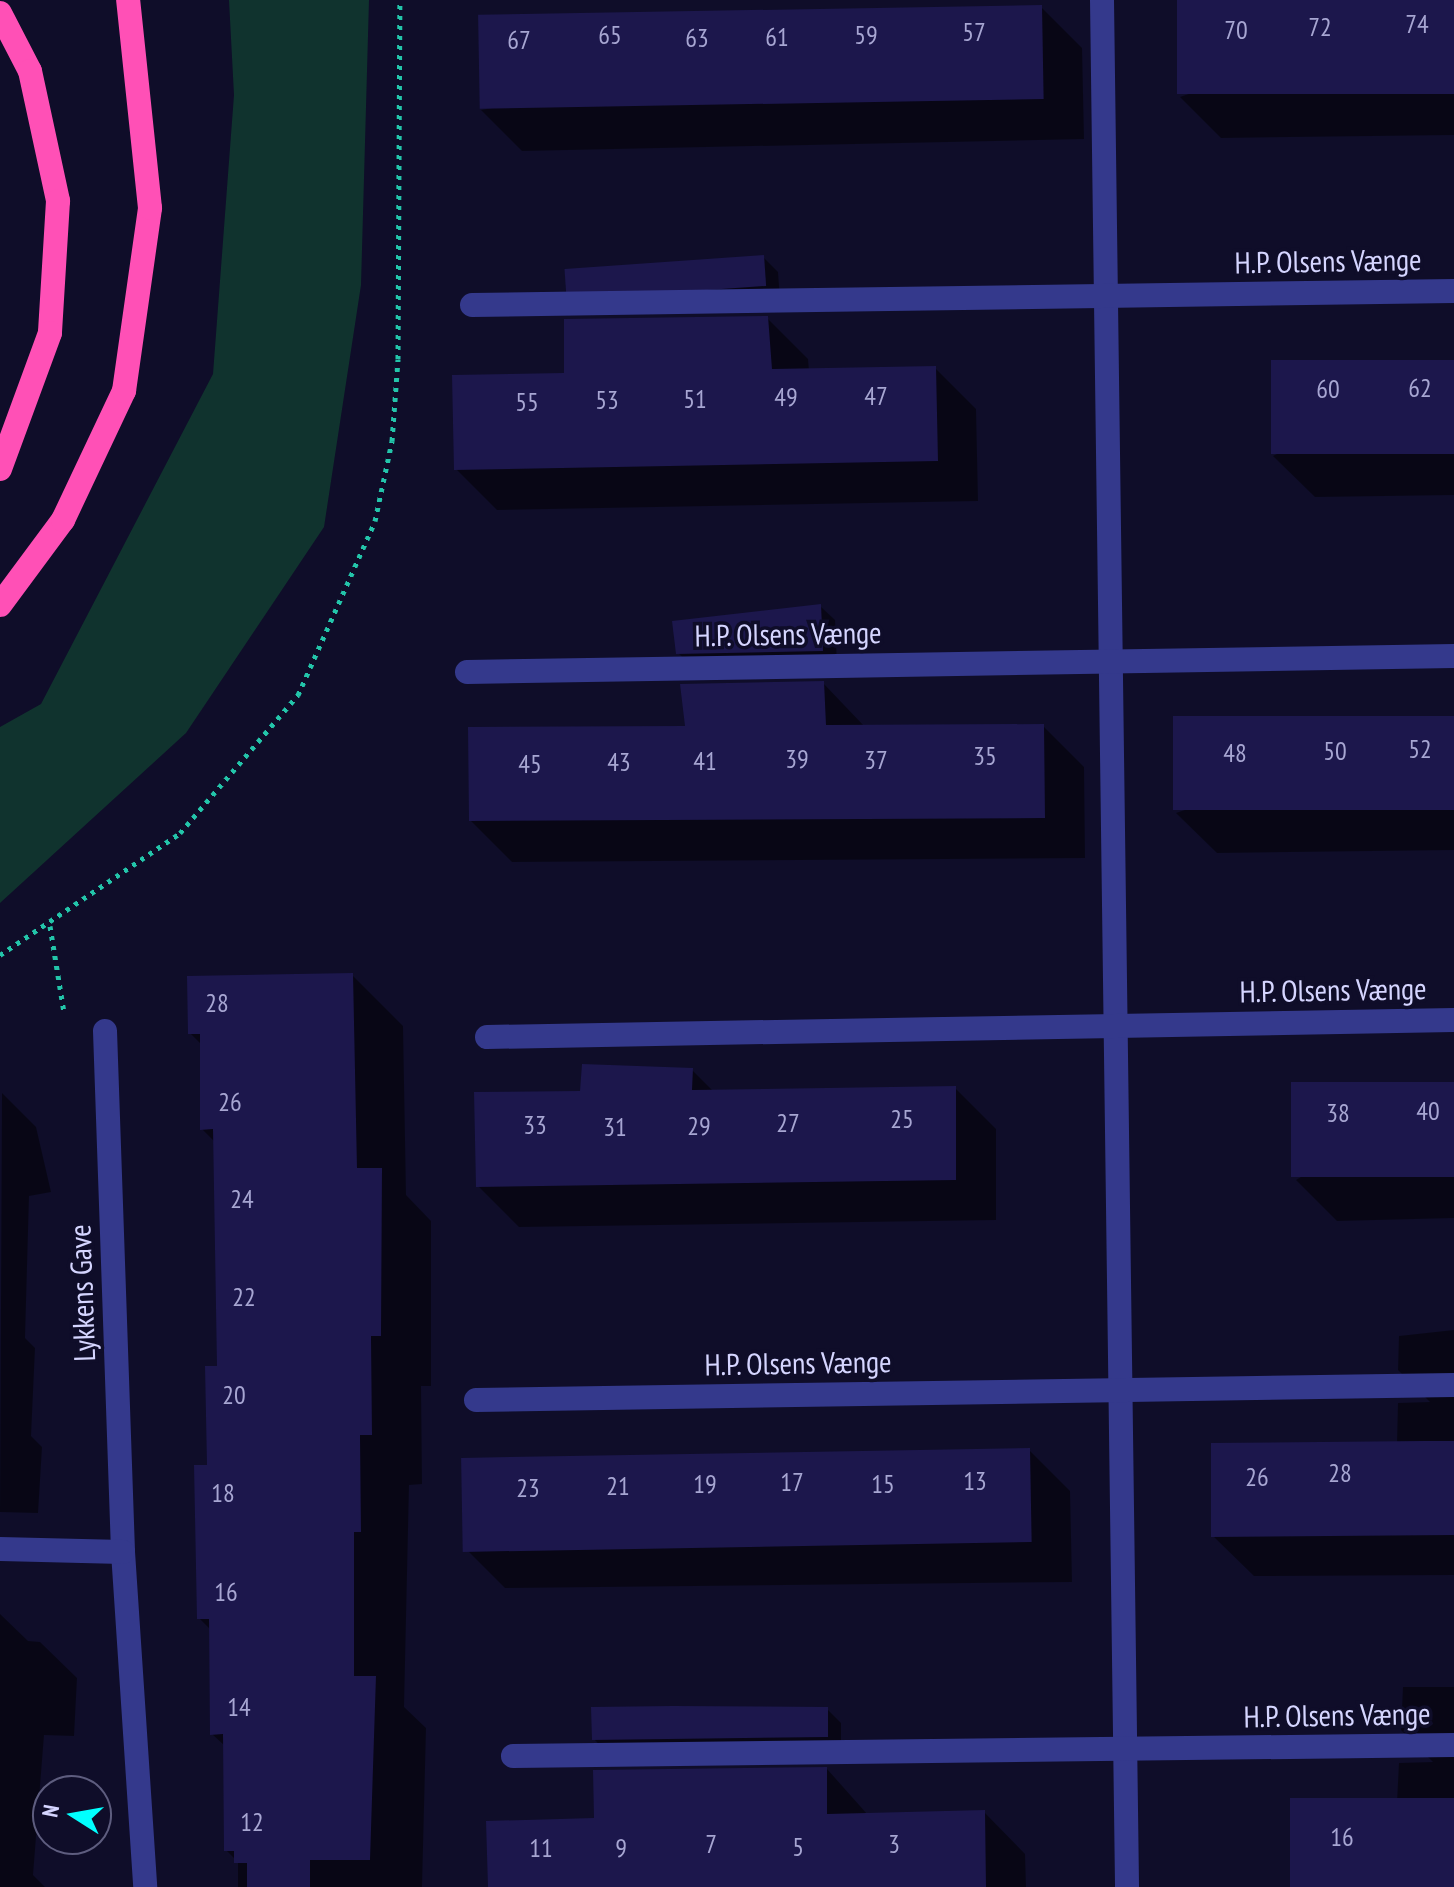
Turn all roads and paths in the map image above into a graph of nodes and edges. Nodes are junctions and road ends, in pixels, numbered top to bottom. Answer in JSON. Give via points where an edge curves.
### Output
{"nodes":[{"id":1,"x":128,"y":0,"type":"edge"},
{"id":2,"x":400,"y":0,"type":"edge"},
{"id":3,"x":1102,"y":0,"type":"edge"},
{"id":4,"x":0,"y":13,"type":"edge"},
{"id":5,"x":1454,"y":291,"type":"edge"},
{"id":6,"x":1106,"y":296,"type":"junction"},
{"id":7,"x":472,"y":305,"type":"dead end"},
{"id":8,"x":0,"y":469,"type":"edge"},
{"id":9,"x":0,"y":605,"type":"edge"},
{"id":10,"x":1454,"y":656,"type":"edge"},
{"id":11,"x":1111,"y":661,"type":"junction"},
{"id":12,"x":467,"y":672,"type":"dead end"},
{"id":13,"x":50,"y":925,"type":"junction"},
{"id":14,"x":0,"y":955,"type":"edge"},
{"id":15,"x":1454,"y":1020,"type":"edge"},
{"id":16,"x":1116,"y":1026,"type":"junction"},
{"id":17,"x":105,"y":1031,"type":"joint"},
{"id":18,"x":487,"y":1037,"type":"dead end"},
{"id":19,"x":1454,"y":1385,"type":"edge"},
{"id":20,"x":1121,"y":1390,"type":"junction"},
{"id":21,"x":476,"y":1400,"type":"dead end"},
{"id":22,"x":0,"y":1549,"type":"edge"},
{"id":23,"x":123,"y":1552,"type":"junction"},
{"id":24,"x":1454,"y":1745,"type":"edge"},
{"id":25,"x":1125,"y":1750,"type":"junction"},
{"id":26,"x":513,"y":1756,"type":"dead end"},
{"id":27,"x":145,"y":1887,"type":"edge"},
{"id":28,"x":1127,"y":1887,"type":"edge"}],
"edges":[{"from":1,"to":9,"type":"highway","via":[[150,208],[124,391],[63,520]]},
{"from":2,"to":13,"type":"path","via":[[398,359],[392,441],[375,521],[298,695],[180,833]]},
{"from":3,"to":6,"type":"street"},
{"from":4,"to":8,"type":"highway","via":[[30,71],[58,201],[50,333]]},
{"from":5,"to":6,"type":"street","name":"H.P. Olsens Vænge"},
{"from":6,"to":7,"type":"street","name":"H.P. Olsens Vænge"},
{"from":6,"to":11,"type":"street"},
{"from":10,"to":11,"type":"street","name":"H.P. Olsens Vænge"},
{"from":11,"to":12,"type":"street","name":"H.P. Olsens Vænge"},
{"from":11,"to":16,"type":"street"},
{"from":13,"to":14,"type":"path"},
{"from":13,"to":17,"type":"path","via":[[59,1010]]},
{"from":15,"to":16,"type":"street","name":"H.P. Olsens Vænge"},
{"from":16,"to":18,"type":"street","name":"H.P. Olsens Vænge"},
{"from":16,"to":20,"type":"street"},
{"from":17,"to":23,"type":"street","name":"Lykkens Gave"},
{"from":19,"to":20,"type":"street","name":"H.P. Olsens Vænge"},
{"from":20,"to":21,"type":"street","name":"H.P. Olsens Vænge"},
{"from":20,"to":25,"type":"street"},
{"from":22,"to":23,"type":"street"},
{"from":23,"to":27,"type":"street","name":"Lykkens Gave"},
{"from":24,"to":25,"type":"street","name":"H.P. Olsens Vænge"},
{"from":25,"to":26,"type":"street","name":"H.P. Olsens Vænge"},
{"from":25,"to":28,"type":"street"}]}
